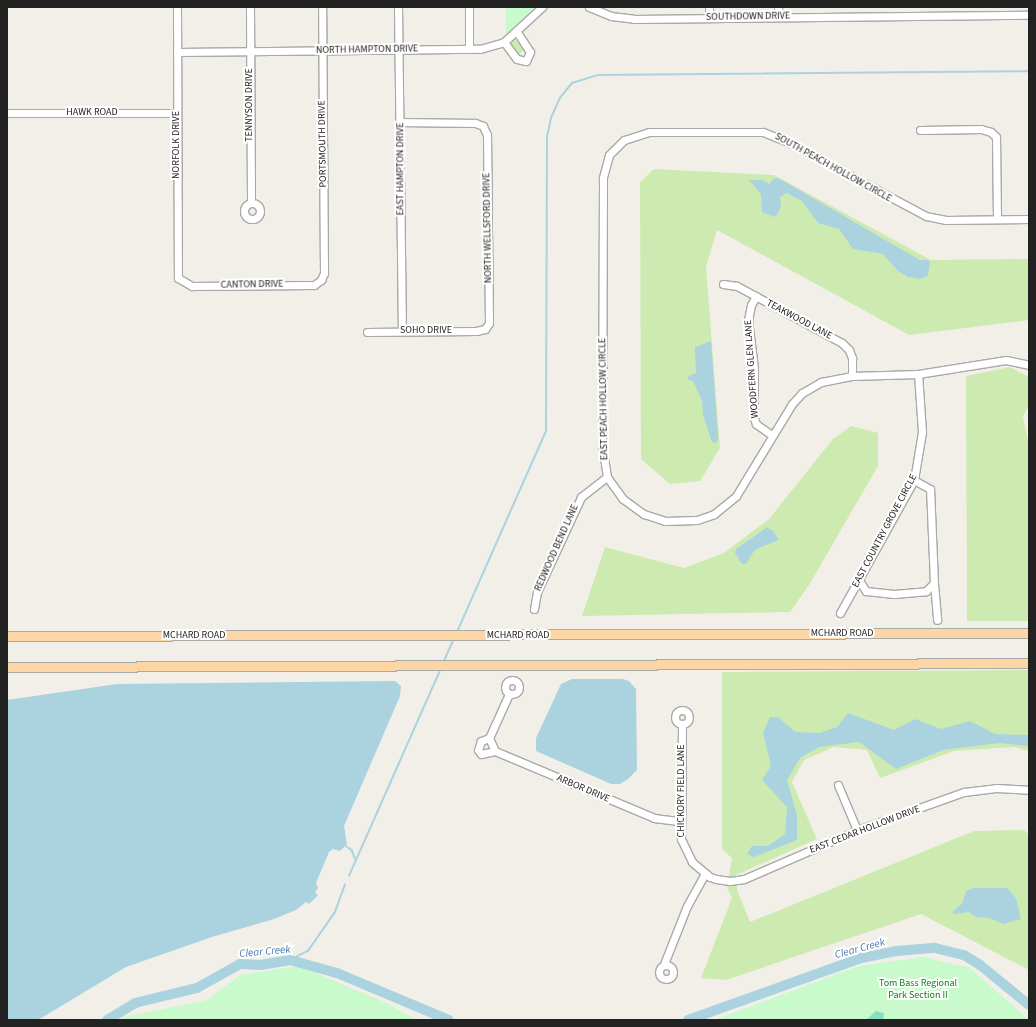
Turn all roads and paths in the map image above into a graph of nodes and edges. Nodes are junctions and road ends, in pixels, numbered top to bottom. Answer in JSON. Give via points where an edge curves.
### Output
{"nodes":[{"id":1,"x":177,"y":7,"type":"edge"},
{"id":2,"x":250,"y":7,"type":"edge"},
{"id":3,"x":322,"y":7,"type":"edge"},
{"id":4,"x":398,"y":7,"type":"edge"},
{"id":5,"x":469,"y":7,"type":"edge"},
{"id":6,"x":542,"y":7,"type":"edge"},
{"id":7,"x":590,"y":7,"type":"edge"},
{"id":8,"x":709,"y":7,"type":"edge"},
{"id":9,"x":778,"y":7,"type":"edge"},
{"id":10,"x":848,"y":7,"type":"edge"},
{"id":11,"x":918,"y":7,"type":"edge"},
{"id":12,"x":848,"y":15,"type":"junction"},
{"id":13,"x":918,"y":15,"type":"junction"},
{"id":14,"x":1029,"y":15,"type":"edge"},
{"id":15,"x":778,"y":17,"type":"junction"},
{"id":16,"x":709,"y":18,"type":"junction"},
{"id":17,"x":517,"y":32,"type":"junction"},
{"id":18,"x":504,"y":42,"type":"junction"},
{"id":19,"x":469,"y":49,"type":"junction"},
{"id":20,"x":398,"y":50,"type":"junction"},
{"id":21,"x":322,"y":51,"type":"junction"},
{"id":22,"x":177,"y":52,"type":"junction"},
{"id":23,"x":250,"y":52,"type":"junction"},
{"id":24,"x":7,"y":113,"type":"edge"},
{"id":25,"x":177,"y":114,"type":"junction"},
{"id":26,"x":401,"y":122,"type":"junction"},
{"id":27,"x":920,"y":130,"type":"dead end"},
{"id":28,"x":615,"y":147,"type":"joint"},
{"id":29,"x":251,"y":203,"type":"dead end"},
{"id":30,"x":997,"y":219,"type":"junction"},
{"id":31,"x":1029,"y":219,"type":"edge"},
{"id":32,"x":321,"y":280,"type":"joint"},
{"id":33,"x":183,"y":282,"type":"joint"},
{"id":34,"x":723,"y":284,"type":"dead end"},
{"id":35,"x":756,"y":296,"type":"junction"},
{"id":36,"x":485,"y":329,"type":"joint"},
{"id":37,"x":402,"y":331,"type":"junction"},
{"id":38,"x":368,"y":332,"type":"dead end"},
{"id":39,"x":1029,"y":365,"type":"edge"},
{"id":40,"x":918,"y":374,"type":"junction"},
{"id":41,"x":852,"y":376,"type":"junction"},
{"id":42,"x":772,"y":435,"type":"junction"},
{"id":43,"x":607,"y":477,"type":"junction"},
{"id":44,"x":914,"y":480,"type":"junction"},
{"id":45,"x":859,"y":580,"type":"junction"},
{"id":46,"x":934,"y":583,"type":"junction"},
{"id":47,"x":534,"y":609,"type":"dead end"},
{"id":48,"x":840,"y":613,"type":"dead end"},
{"id":49,"x":937,"y":620,"type":"dead end"},
{"id":50,"x":1029,"y":633,"type":"edge"},
{"id":51,"x":7,"y":636,"type":"edge"},
{"id":52,"x":1029,"y":663,"type":"edge"},
{"id":53,"x":7,"y":667,"type":"edge"},
{"id":54,"x":509,"y":694,"type":"dead end"},
{"id":55,"x":682,"y":724,"type":"dead end"},
{"id":56,"x":838,"y":785,"type":"dead end"},
{"id":57,"x":1029,"y":790,"type":"edge"},
{"id":58,"x":680,"y":821,"type":"junction"},
{"id":59,"x":858,"y":830,"type":"junction"},
{"id":60,"x":705,"y":874,"type":"junction"},
{"id":61,"x":664,"y":964,"type":"dead end"}],
"edges":[{"from":1,"to":22,"type":"street","name":"NORFOLK DRIVE"},
{"from":2,"to":23,"type":"street","name":"TENNYSON DRIVE"},
{"from":3,"to":21,"type":"street","name":"PORTSMOUTH DRIVE"},
{"from":4,"to":20,"type":"street","name":"EAST HAMPTON DRIVE"},
{"from":5,"to":19,"type":"street"},
{"from":6,"to":17,"type":"street","name":"NORTH HAMPTON DRIVE"},
{"from":7,"to":16,"type":"street","name":"SOUTHDOWN DRIVE","via":[[623,18]]},
{"from":8,"to":16,"type":"street"},
{"from":9,"to":15,"type":"street"},
{"from":10,"to":12,"type":"street"},
{"from":11,"to":13,"type":"street"},
{"from":12,"to":13,"type":"street","name":"SOUTHDOWN DRIVE"},
{"from":12,"to":15,"type":"street","name":"SOUTHDOWN DRIVE"},
{"from":13,"to":14,"type":"street","name":"SOUTHDOWN DRIVE"},
{"from":15,"to":16,"type":"street","name":"SOUTHDOWN DRIVE"},
{"from":17,"to":18,"type":"street","name":"NORTH HAMPTON DRIVE"},
{"from":17,"to":18,"type":"street","via":[[530,52],[526,61],[518,59]]},
{"from":18,"to":19,"type":"street","name":"NORTH HAMPTON DRIVE"},
{"from":19,"to":20,"type":"street","name":"NORTH HAMPTON DRIVE"},
{"from":20,"to":21,"type":"street","name":"NORTH HAMPTON DRIVE"},
{"from":20,"to":26,"type":"street","name":"EAST HAMPTON DRIVE"},
{"from":21,"to":23,"type":"street","name":"NORTH HAMPTON DRIVE"},
{"from":21,"to":32,"type":"street","name":"PORTSMOUTH DRIVE","via":[[324,273]]},
{"from":22,"to":23,"type":"street","name":"NORTH HAMPTON DRIVE"},
{"from":22,"to":25,"type":"street","name":"NORFOLK DRIVE"},
{"from":23,"to":29,"type":"street","name":"TENNYSON DRIVE"},
{"from":24,"to":25,"type":"street","name":"HAWK ROAD"},
{"from":25,"to":33,"type":"street","name":"NORFOLK DRIVE","via":[[178,278]]},
{"from":26,"to":36,"type":"street","name":"NORTH WELLSFORD DRIVE","via":[[475,123],[483,126],[487,135],[489,323]]},
{"from":26,"to":37,"type":"street","name":"EAST HAMPTON DRIVE"},
{"from":27,"to":30,"type":"street","via":[[981,129],[991,132],[996,137]]},
{"from":28,"to":30,"type":"street","name":"SOUTH PEACH HOLLOW CIRCLE","via":[[632,136],[649,132],[763,132],[788,142],[926,216],[946,220]]},
{"from":28,"to":43,"type":"street","name":"EAST PEACH HOLLOW CIRCLE","via":[[605,164],[603,178],[602,445]]},
{"from":30,"to":31,"type":"street","name":"SOUTH PEACH HOLLOW CIRCLE"},
{"from":32,"to":33,"type":"street","name":"CANTON DRIVE","via":[[314,285],[192,286]]},
{"from":34,"to":35,"type":"street","name":"TEAKWOOD LANE","via":[[737,286]]},
{"from":35,"to":41,"type":"street","name":"TEAKWOOD LANE","via":[[842,343],[852,358]]},
{"from":35,"to":42,"type":"street","name":"WOODFERN GLEN LANE","via":[[748,320],[754,368],[754,418],[756,424]]},
{"from":36,"to":37,"type":"street","name":"SOHO DRIVE"},
{"from":37,"to":38,"type":"street","name":"SOHO DRIVE"},
{"from":39,"to":40,"type":"street","name":"EAST PEACH HOLLOW CIRCLE","via":[[1006,360]]},
{"from":40,"to":41,"type":"street","name":"EAST PEACH HOLLOW CIRCLE"},
{"from":40,"to":44,"type":"street","name":"EAST COUNTRY GROVE CIRCLE","via":[[922,432]]},
{"from":41,"to":42,"type":"street","name":"EAST PEACH HOLLOW CIRCLE","via":[[822,382],[802,393]]},
{"from":42,"to":43,"type":"street","name":"EAST PEACH HOLLOW CIRCLE","via":[[736,496],[714,514],[697,520],[666,522],[644,514],[623,499]]},
{"from":43,"to":47,"type":"street","name":"REDWOOD BEND LANE","via":[[581,497],[537,592]]},
{"from":44,"to":45,"type":"street","name":"EAST COUNTRY GROVE CIRCLE"},
{"from":44,"to":46,"type":"street","via":[[930,489]]},
{"from":45,"to":46,"type":"street","via":[[866,591],[894,594],[926,591]]},
{"from":45,"to":48,"type":"street","name":"EAST COUNTRY GROVE CIRCLE"},
{"from":46,"to":49,"type":"street"},
{"from":50,"to":51,"type":"main road","name":"MCHARD ROAD"},
{"from":52,"to":53,"type":"main road"},
{"from":54,"to":58,"type":"street","name":"ARBOR DRIVE","via":[[491,745],[654,818]]},
{"from":55,"to":58,"type":"street","name":"CHICKORY FIELD LANE"},
{"from":56,"to":59,"type":"street"},
{"from":57,"to":59,"type":"street","name":"EAST CEDAR HOLLOW DRIVE","via":[[996,788],[964,792]]},
{"from":58,"to":60,"type":"street","name":"CHICKORY FIELD LANE","via":[[683,848],[692,862]]},
{"from":59,"to":60,"type":"street","name":"EAST CEDAR HOLLOW DRIVE","via":[[744,879],[730,882],[710,878]]},
{"from":60,"to":61,"type":"street","via":[[687,906]]}]}
